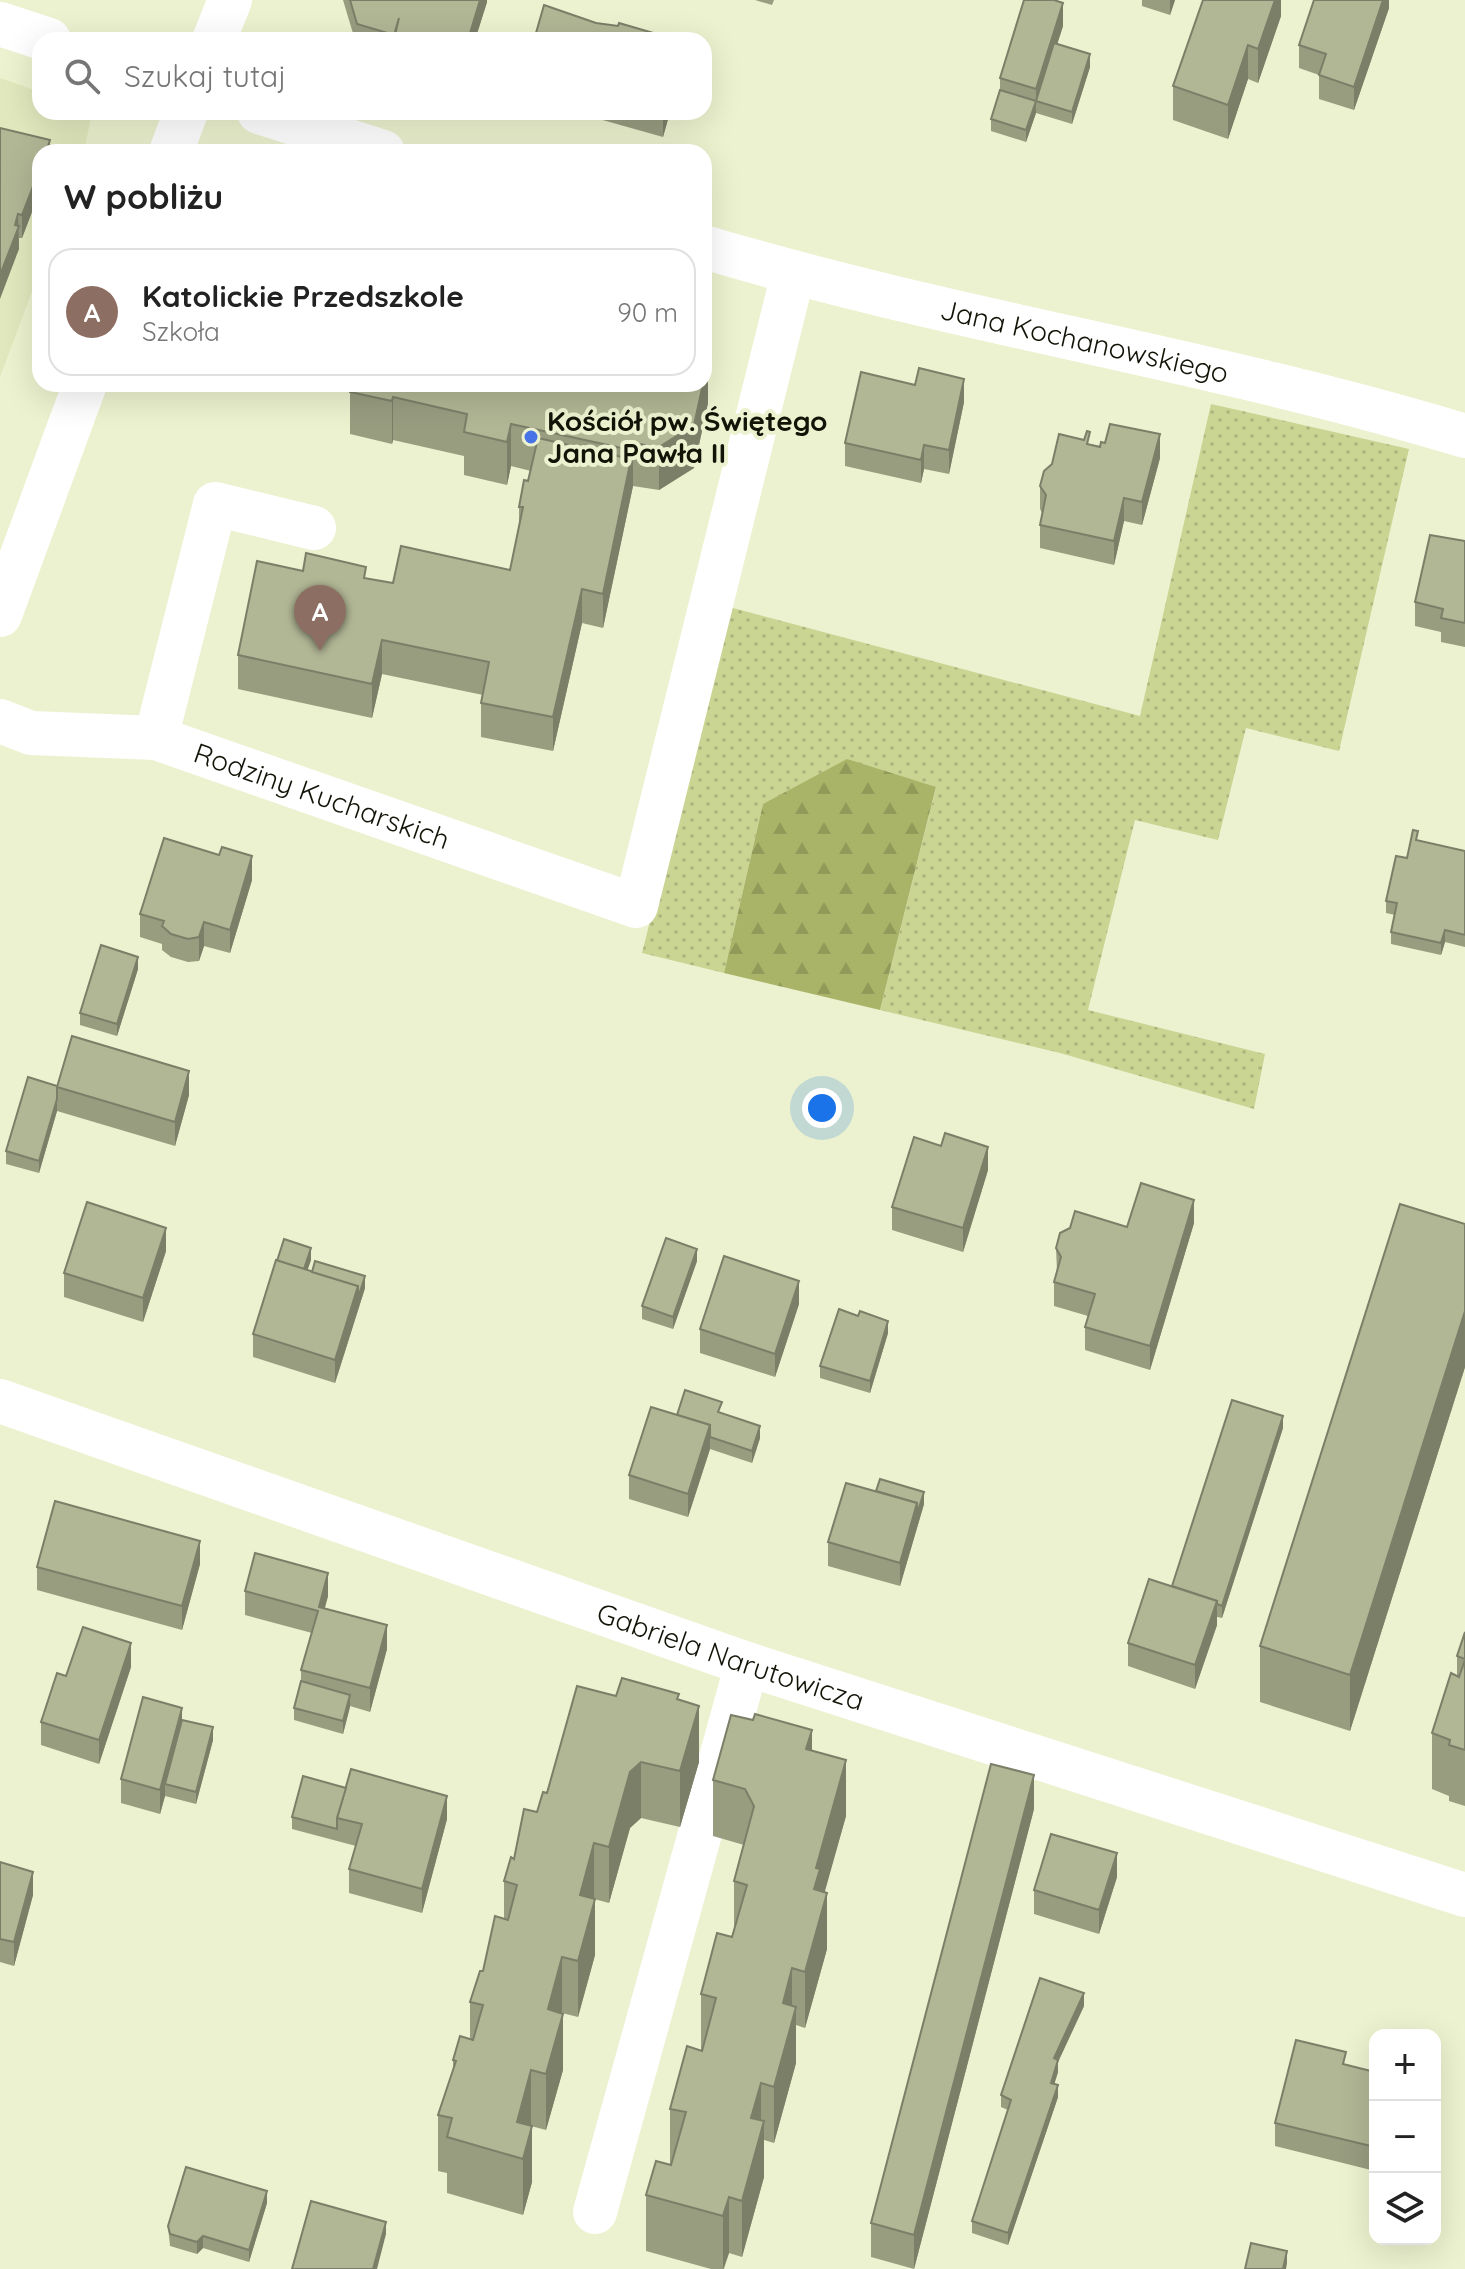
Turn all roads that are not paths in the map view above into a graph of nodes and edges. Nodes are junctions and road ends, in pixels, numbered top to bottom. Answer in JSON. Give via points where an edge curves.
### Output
{"nodes":[{"id":1,"x":230,"y":0,"type":"edge"},
{"id":2,"x":0,"y":24,"type":"edge"},
{"id":3,"x":217,"y":32,"type":"edge"},
{"id":4,"x":32,"y":34,"type":"edge"},
{"id":5,"x":183,"y":120,"type":"edge"},
{"id":6,"x":284,"y":120,"type":"edge"},
{"id":7,"x":174,"y":144,"type":"edge"},
{"id":8,"x":358,"y":144,"type":"edge"},
{"id":9,"x":712,"y":249,"type":"edge"},
{"id":10,"x":793,"y":274,"type":"junction"},
{"id":11,"x":82,"y":392,"type":"edge"},
{"id":12,"x":1465,"y":436,"type":"edge"},
{"id":13,"x":314,"y":528,"type":"dead end"},
{"id":14,"x":0,"y":615,"type":"edge"},
{"id":15,"x":0,"y":721,"type":"edge"},
{"id":16,"x":156,"y":738,"type":"junction"},
{"id":17,"x":0,"y":1401,"type":"edge"},
{"id":18,"x":747,"y":1664,"type":"junction"},
{"id":19,"x":1465,"y":1895,"type":"edge"},
{"id":20,"x":595,"y":2212,"type":"dead end"}],
"edges":[{"from":1,"to":3,"type":"street"},
{"from":2,"to":4,"type":"street"},
{"from":5,"to":7,"type":"street"},
{"from":6,"to":8,"type":"street"},
{"from":9,"to":10,"type":"street","name":"Jana Kochanowskiego"},
{"from":10,"to":12,"type":"street","name":"Jana Kochanowskiego","via":[[1235,376]]},
{"from":10,"to":16,"type":"street","name":"Rodziny Kucharskich","via":[[636,906]]},
{"from":11,"to":14,"type":"street"},
{"from":13,"to":16,"type":"street","via":[[215,504]]},
{"from":15,"to":16,"type":"street","name":"Rodziny Kucharskich","via":[[31,733]]},
{"from":17,"to":18,"type":"street","name":"Gabriela Narutowicza"},
{"from":18,"to":19,"type":"street","name":"Gabriela Narutowicza"},
{"from":18,"to":20,"type":"street"}]}
